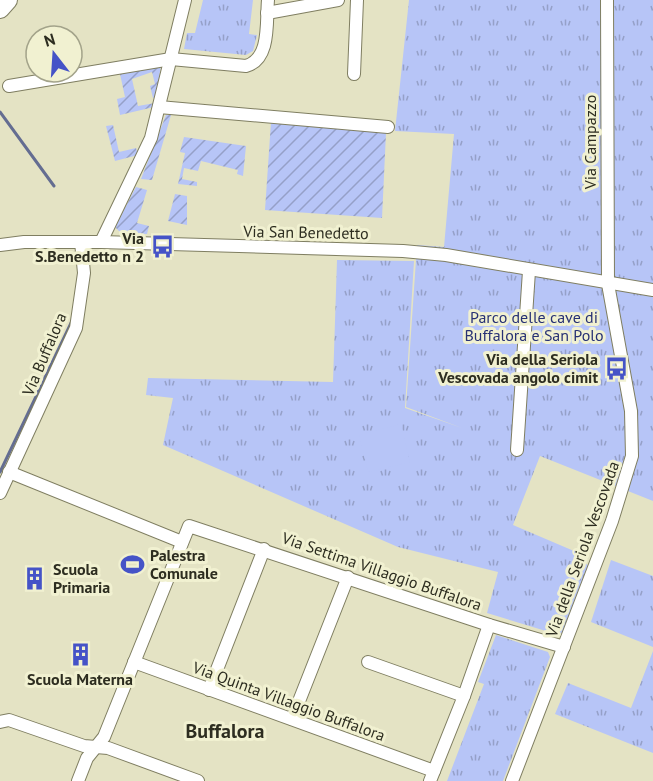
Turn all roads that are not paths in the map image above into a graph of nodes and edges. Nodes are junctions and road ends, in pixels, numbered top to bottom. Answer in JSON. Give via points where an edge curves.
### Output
{"nodes":[{"id":1,"x":8,"y":0,"type":"edge"},
{"id":2,"x":185,"y":0,"type":"edge"},
{"id":3,"x":268,"y":0,"type":"edge"},
{"id":4,"x":338,"y":0,"type":"edge"},
{"id":5,"x":357,"y":0,"type":"edge"},
{"id":6,"x":607,"y":0,"type":"edge"},
{"id":7,"x":0,"y":9,"type":"edge"},
{"id":8,"x":267,"y":13,"type":"junction"},
{"id":9,"x":171,"y":59,"type":"junction"},
{"id":10,"x":354,"y":74,"type":"dead end"},
{"id":11,"x":9,"y":86,"type":"dead end"},
{"id":12,"x":159,"y":107,"type":"junction"},
{"id":13,"x":388,"y":127,"type":"dead end"},
{"id":14,"x":81,"y":242,"type":"junction"},
{"id":15,"x":101,"y":242,"type":"junction"},
{"id":16,"x":0,"y":246,"type":"edge"},
{"id":17,"x":528,"y":271,"type":"junction"},
{"id":18,"x":608,"y":284,"type":"junction"},
{"id":19,"x":653,"y":290,"type":"edge"},
{"id":20,"x":517,"y":450,"type":"dead end"},
{"id":21,"x":9,"y":472,"type":"junction"},
{"id":22,"x":0,"y":493,"type":"edge"},
{"id":23,"x":182,"y":542,"type":"junction"},
{"id":24,"x":264,"y":549,"type":"junction"},
{"id":25,"x":348,"y":577,"type":"junction"},
{"id":26,"x":489,"y":625,"type":"junction"},
{"id":27,"x":564,"y":647,"type":"junction"},
{"id":28,"x":134,"y":662,"type":"junction"},
{"id":29,"x":368,"y":662,"type":"dead end"},
{"id":30,"x":209,"y":690,"type":"junction"},
{"id":31,"x":464,"y":696,"type":"junction"},
{"id":32,"x":292,"y":719,"type":"junction"},
{"id":33,"x":1,"y":721,"type":"edge"},
{"id":34,"x":96,"y":747,"type":"junction"},
{"id":35,"x":167,"y":776,"type":"edge"},
{"id":36,"x":432,"y":776,"type":"edge"},
{"id":37,"x":78,"y":781,"type":"edge"},
{"id":38,"x":198,"y":781,"type":"edge"},
{"id":39,"x":512,"y":781,"type":"edge"}],
"edges":[{"from":1,"to":7,"type":"highway"},
{"from":2,"to":9,"type":"street"},
{"from":3,"to":8,"type":"street"},
{"from":4,"to":8,"type":"street"},
{"from":5,"to":10,"type":"street"},
{"from":6,"to":18,"type":"street","name":"Via Campazzo"},
{"from":8,"to":9,"type":"street","via":[[264,48],[254,64]]},
{"from":9,"to":11,"type":"street"},
{"from":9,"to":12,"type":"street"},
{"from":12,"to":13,"type":"street"},
{"from":12,"to":15,"type":"street","via":[[141,161]]},
{"from":14,"to":15,"type":"street","name":"Via San Benedetto"},
{"from":14,"to":16,"type":"street","name":"Via San Benedetto"},
{"from":14,"to":21,"type":"street","name":"Via Buffalora","via":[[83,282],[76,328]]},
{"from":15,"to":17,"type":"street","name":"Via San Benedetto","via":[[403,251]]},
{"from":17,"to":18,"type":"street","name":"Via San Benedetto"},
{"from":17,"to":20,"type":"street"},
{"from":18,"to":19,"type":"street","name":"Via San Benedetto"},
{"from":18,"to":27,"type":"street","name":"Via della Seriola Vescovada","via":[[631,411],[632,456]]},
{"from":21,"to":22,"type":"street","name":"Via Buffalora"},
{"from":21,"to":23,"type":"street"},
{"from":23,"to":24,"type":"street","name":"Via Settima Villaggio Buffalora","via":[[189,526]]},
{"from":23,"to":28,"type":"street"},
{"from":24,"to":25,"type":"street","name":"Via Settima Villaggio Buffalora"},
{"from":24,"to":30,"type":"street"},
{"from":25,"to":26,"type":"street","name":"Via Settima Villaggio Buffalora"},
{"from":25,"to":32,"type":"street"},
{"from":26,"to":27,"type":"street","name":"Via Settima Villaggio Buffalora"},
{"from":26,"to":31,"type":"street"},
{"from":27,"to":39,"type":"street","name":"Via della Seriola Vescovada"},
{"from":28,"to":30,"type":"street","name":"Via Quinta Villaggio Buffalora"},
{"from":28,"to":34,"type":"street","via":[[104,737]]},
{"from":29,"to":31,"type":"street"},
{"from":30,"to":32,"type":"street","name":"Via Quinta Villaggio Buffalora"},
{"from":31,"to":36,"type":"street"},
{"from":32,"to":36,"type":"street","name":"Via Quinta Villaggio Buffalora"},
{"from":33,"to":34,"type":"street","via":[[9,720]]},
{"from":34,"to":35,"type":"street","via":[[108,748]]},
{"from":34,"to":37,"type":"street"},
{"from":35,"to":38,"type":"street"}]}
